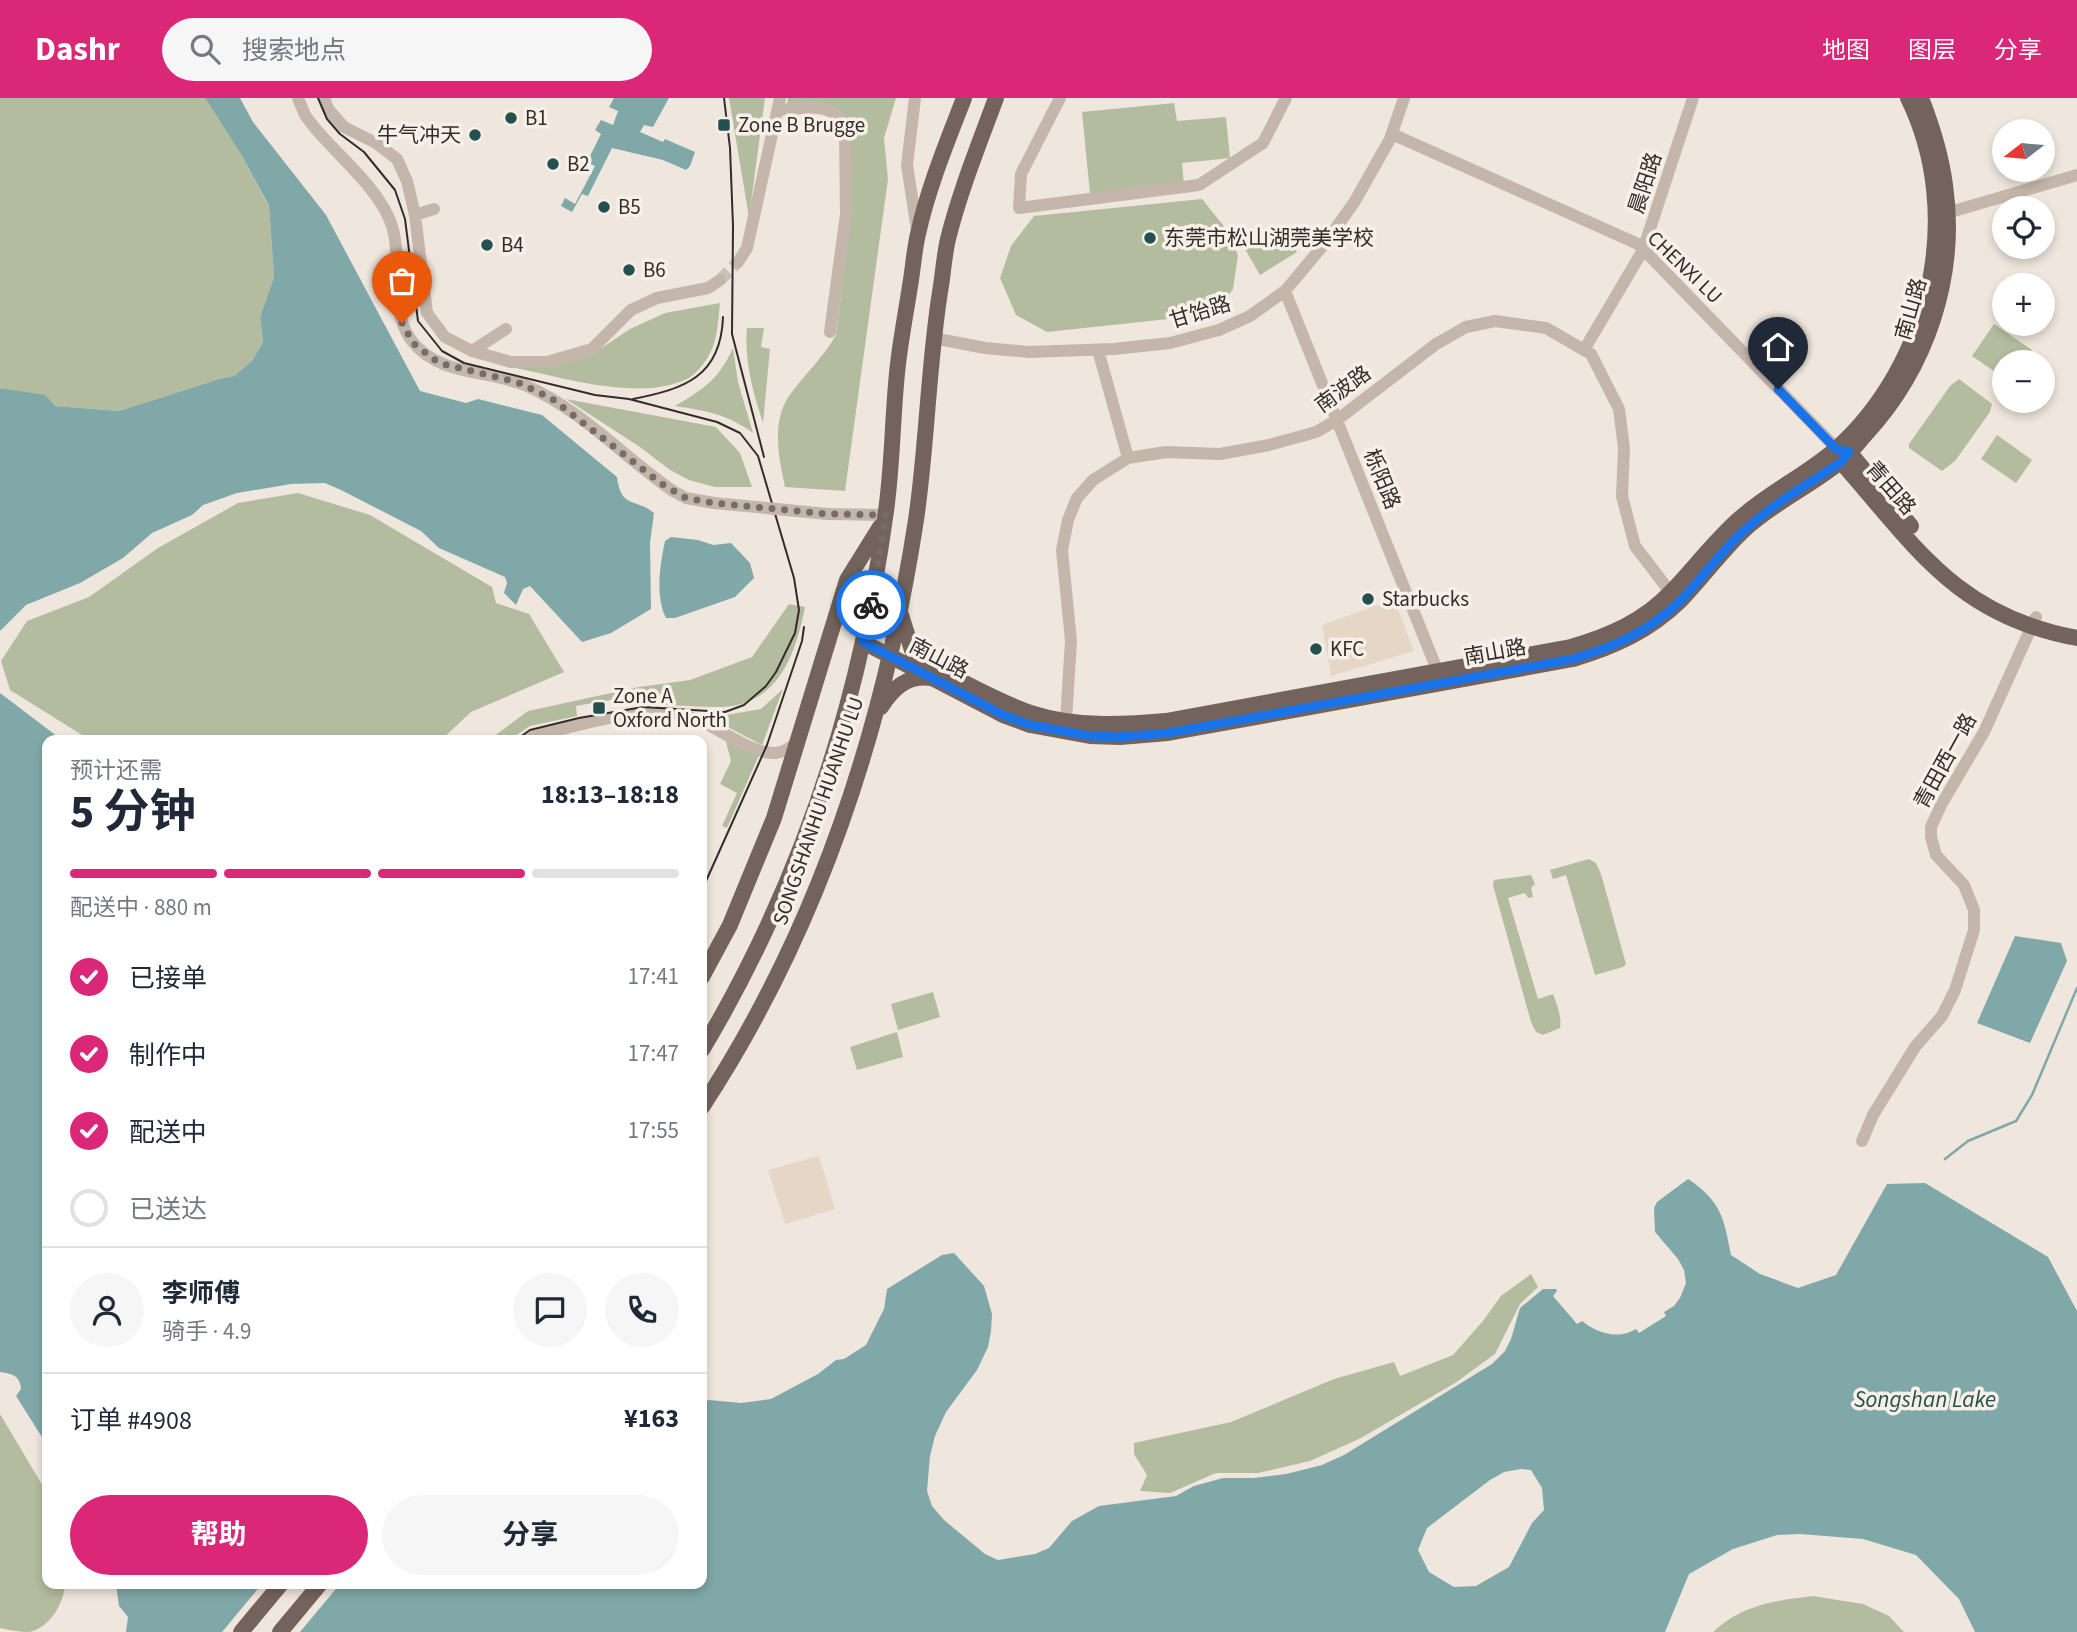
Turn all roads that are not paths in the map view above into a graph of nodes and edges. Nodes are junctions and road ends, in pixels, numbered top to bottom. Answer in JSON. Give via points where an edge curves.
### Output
{"nodes":[{"id":1,"x":298,"y":98,"type":"edge"},
{"id":2,"x":324,"y":98,"type":"edge"},
{"id":3,"x":915,"y":98,"type":"edge"},
{"id":4,"x":964,"y":98,"type":"edge"},
{"id":5,"x":996,"y":98,"type":"edge"},
{"id":6,"x":1059,"y":98,"type":"edge"},
{"id":7,"x":1286,"y":98,"type":"edge"},
{"id":8,"x":1404,"y":98,"type":"edge"},
{"id":9,"x":1693,"y":98,"type":"edge"},
{"id":10,"x":1908,"y":98,"type":"edge"},
{"id":11,"x":1921,"y":98,"type":"edge"},
{"id":12,"x":780,"y":104,"type":"edge"},
{"id":13,"x":1392,"y":134,"type":"junction"},
{"id":14,"x":2077,"y":176,"type":"edge"},
{"id":15,"x":434,"y":209,"type":"dead end"},
{"id":16,"x":1941,"y":212,"type":"junction"},
{"id":17,"x":415,"y":215,"type":"junction"},
{"id":18,"x":918,"y":233,"type":"junction"},
{"id":19,"x":1643,"y":250,"type":"junction"},
{"id":20,"x":738,"y":262,"type":"tunnel mouth"},
{"id":21,"x":720,"y":280,"type":"tunnel mouth"},
{"id":22,"x":1285,"y":291,"type":"junction"},
{"id":23,"x":506,"y":329,"type":"dead end"},
{"id":24,"x":830,"y":332,"type":"dead end"},
{"id":25,"x":933,"y":338,"type":"junction"},
{"id":26,"x":1584,"y":349,"type":"junction"},
{"id":27,"x":1098,"y":350,"type":"junction"},
{"id":28,"x":472,"y":351,"type":"junction"},
{"id":29,"x":1337,"y":420,"type":"junction"},
{"id":30,"x":1842,"y":454,"type":"junction"},
{"id":31,"x":1128,"y":458,"type":"junction"},
{"id":32,"x":886,"y":515,"type":"junction"},
{"id":33,"x":1671,"y":593,"type":"junction"},
{"id":34,"x":901,"y":605,"type":"junction"},
{"id":35,"x":2034,"y":623,"type":"junction"},
{"id":36,"x":2077,"y":627,"type":"edge"},
{"id":37,"x":2077,"y":638,"type":"edge"},
{"id":38,"x":863,"y":642,"type":"junction"},
{"id":39,"x":891,"y":652,"type":"junction"},
{"id":40,"x":931,"y":672,"type":"junction"},
{"id":41,"x":1440,"y":677,"type":"junction"},
{"id":42,"x":875,"y":718,"type":"junction"},
{"id":43,"x":1066,"y":720,"type":"junction"},
{"id":44,"x":549,"y":735,"type":"edge"},
{"id":45,"x":800,"y":740,"type":"junction"},
{"id":46,"x":707,"y":968,"type":"edge"},
{"id":47,"x":707,"y":1041,"type":"edge"},
{"id":48,"x":707,"y":1099,"type":"edge"},
{"id":49,"x":1862,"y":1141,"type":"dead end"},
{"id":50,"x":277,"y":1589,"type":"edge"},
{"id":51,"x":316,"y":1589,"type":"edge"},
{"id":52,"x":241,"y":1632,"type":"edge"},
{"id":53,"x":280,"y":1632,"type":"edge"}],
"edges":[{"from":1,"to":32,"type":"street","bridge":true,"via":[[308,120],[378,198],[389,217],[397,250],[400,314],[408,335],[432,359],[448,367],[504,378],[542,394],[686,498],[828,514]]},
{"from":2,"to":17,"type":"street","via":[[344,127],[397,159]]},
{"from":3,"to":18,"type":"street","via":[[907,165]]},
{"from":4,"to":18,"type":"main road","name":"SONGSHANHU HUANHU LU"},
{"from":5,"to":25,"type":"main road","name":"SONGSHANHU HUANHU LU","via":[[948,240]]},
{"from":6,"to":7,"type":"street","via":[[1021,174],[1019,208],[1199,185],[1262,143]]},
{"from":8,"to":13,"type":"street","name":"甘饴路"},
{"from":9,"to":19,"type":"street","name":"晨阳路"},
{"from":10,"to":16,"type":"main road","name":"南山路"},
{"from":11,"to":16,"type":"main road","name":"南山路","via":[[1941,159]]},
{"from":12,"to":20,"type":"street","via":[[747,248]]},
{"from":12,"to":24,"type":"street","via":[[834,111],[845,128],[846,214]]},
{"from":13,"to":19,"type":"street","name":"CHENXI LU"},
{"from":13,"to":22,"type":"street","name":"甘饴路","via":[[1355,201]]},
{"from":14,"to":16,"type":"street"},
{"from":15,"to":17,"type":"street"},
{"from":16,"to":30,"type":"main road","name":"南山路","via":[[1929,287],[1912,343],[1888,388]]},
{"from":17,"to":28,"type":"street","via":[[427,313],[445,337]]},
{"from":18,"to":32,"type":"main road","name":"SONGSHANHU HUANHU LU","via":[[898,366]]},
{"from":19,"to":26,"type":"street","name":"晨阳路"},
{"from":19,"to":30,"type":"street","name":"CHENXI LU"},
{"from":21,"to":28,"type":"street","via":[[708,288],[644,300],[592,349],[547,362],[511,362]]},
{"from":22,"to":27,"type":"street","name":"甘饴路","via":[[1250,316],[1219,330],[1170,343]]},
{"from":22,"to":29,"type":"street","name":"栎阳路"},
{"from":23,"to":28,"type":"street"},
{"from":25,"to":27,"type":"street","name":"甘饴路","via":[[1029,352]]},
{"from":25,"to":34,"type":"main road","name":"SONGSHANHU HUANHU LU","via":[[916,518]]},
{"from":26,"to":29,"type":"street","name":"南波路","via":[[1546,328],[1495,321],[1466,327],[1436,344]]},
{"from":26,"to":33,"type":"street","name":"南波路","via":[[1591,354],[1619,409],[1624,448],[1622,496],[1635,546]]},
{"from":27,"to":31,"type":"street"},
{"from":29,"to":31,"type":"street","name":"南波路","via":[[1316,432],[1220,454],[1166,452]]},
{"from":29,"to":41,"type":"street","name":"栎阳路"},
{"from":30,"to":33,"type":"main road","name":"南山路","via":[[1751,508]]},
{"from":30,"to":35,"type":"main road","name":"青田路","via":[[1919,554],[1943,576],[1983,606]]},
{"from":30,"to":41,"type":"main road","name":"南山路","via":[[1759,517],[1679,601],[1626,640],[1573,659]]},
{"from":31,"to":43,"type":"street","name":"南波路","via":[[1093,480],[1077,498],[1068,520],[1062,550],[1070,641]]},
{"from":32,"to":38,"type":"main road","name":"SONGSHANHU HUANHU LU"},
{"from":32,"to":45,"type":"main road","via":[[847,580]]},
{"from":33,"to":41,"type":"main road","name":"南山路","via":[[1642,617],[1602,638]]},
{"from":34,"to":39,"type":"main road","name":"SONGSHANHU HUANHU LU"},
{"from":34,"to":40,"type":"main road","via":[[909,644]]},
{"from":35,"to":36,"type":"main road","name":"青田路"},
{"from":35,"to":37,"type":"main road","name":"青田路"},
{"from":35,"to":49,"type":"street","name":"青田西一路","via":[[1984,732],[1931,827],[1936,855],[1961,880],[1974,910],[1974,930],[1955,990],[1938,1022],[1915,1047],[1872,1115]]},
{"from":38,"to":39,"type":"main road","name":"南山路"},
{"from":38,"to":47,"type":"main road","name":"SONGSHANHU HUANHU LU","via":[[831,763],[788,879],[761,943]]},
{"from":39,"to":40,"type":"main road","name":"南山路"},
{"from":39,"to":42,"type":"main road","name":"SONGSHANHU HUANHU LU"},
{"from":40,"to":41,"type":"main road","name":"南山路","via":[[1003,715],[1030,725],[1120,737],[1168,733]]},
{"from":40,"to":42,"type":"main road","via":[[902,684]]},
{"from":40,"to":43,"type":"main road","name":"南山路","via":[[1033,714]]},
{"from":41,"to":43,"type":"main road","name":"南山路","via":[[1166,721],[1120,725]]},
{"from":42,"to":48,"type":"main road","name":"SONGSHANHU HUANHU LU","via":[[831,854],[795,942]]},
{"from":44,"to":45,"type":"street","via":[[646,714],[682,715],[764,752],[778,753]]},
{"from":45,"to":46,"type":"main road","via":[[760,853]]},
{"from":50,"to":52,"type":"main road"},
{"from":51,"to":53,"type":"main road"}]}
